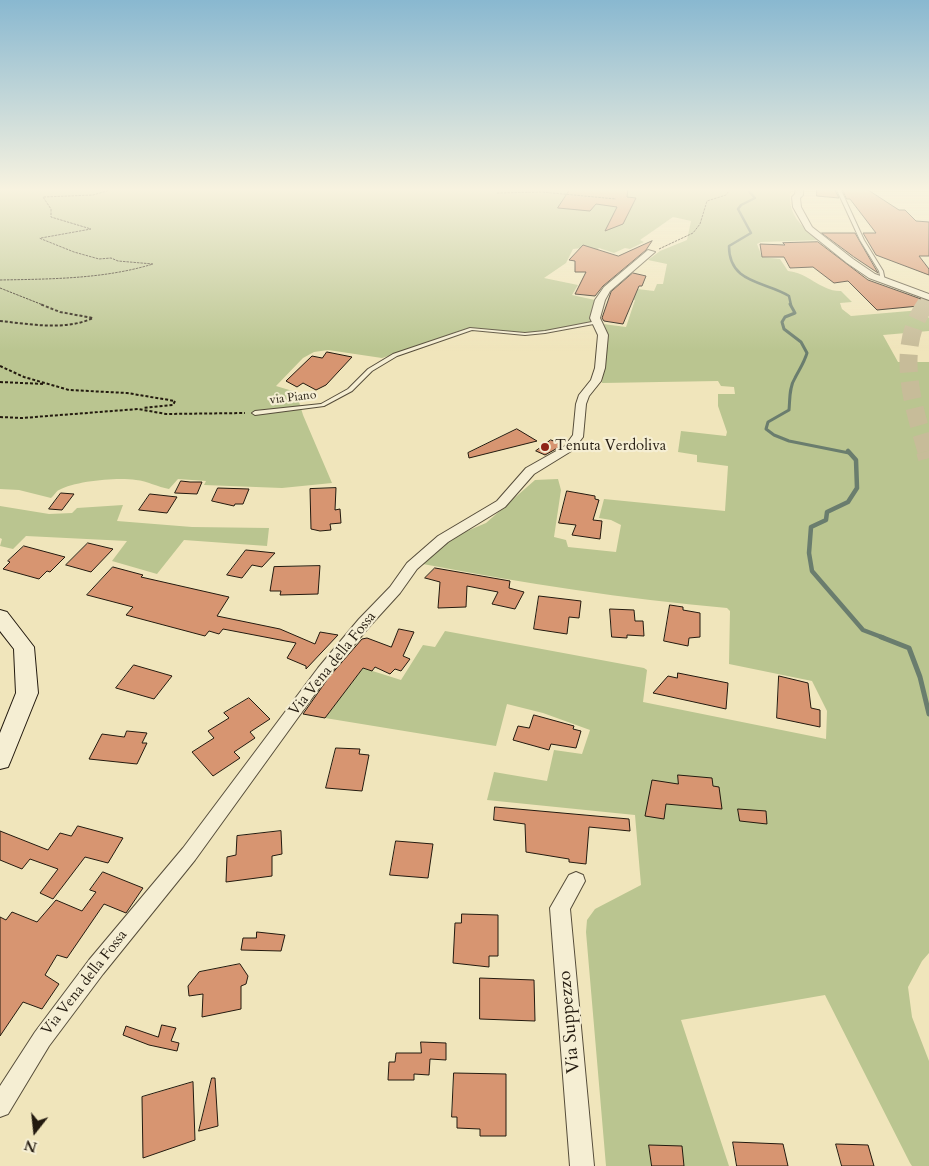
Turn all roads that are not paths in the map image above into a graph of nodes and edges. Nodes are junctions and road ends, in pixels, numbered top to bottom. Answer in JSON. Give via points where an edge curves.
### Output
{"nodes":[{"id":1,"x":827,"y":242,"type":"edge"},
{"id":2,"x":865,"y":242,"type":"edge"},
{"id":3,"x":651,"y":252,"type":"road end"},
{"id":4,"x":883,"y":280,"type":"junction"},
{"id":5,"x":929,"y":297,"type":"edge"},
{"id":6,"x":597,"y":322,"type":"junction"},
{"id":7,"x":255,"y":413,"type":"road end"},
{"id":8,"x":0,"y":617,"type":"edge"},
{"id":9,"x":0,"y":760,"type":"edge"},
{"id":10,"x":576,"y":881,"type":"dead end"},
{"id":11,"x":0,"y":1106,"type":"edge"},
{"id":12,"x":582,"y":1166,"type":"edge"}],
"edges":[{"from":1,"to":4,"type":"street","via":[[860,268]]},
{"from":2,"to":4,"type":"lane"},
{"from":3,"to":6,"type":"street","name":"Via Vena della Fossa","via":[[607,288],[595,318]]},
{"from":4,"to":5,"type":"street"},
{"from":6,"to":7,"type":"lane","name":"via Piano","via":[[525,334],[472,329],[395,354],[370,370],[350,390],[322,405]]},
{"from":6,"to":11,"type":"street","name":"Via Vena della Fossa","via":[[603,335],[600,368],[596,381],[581,404],[580,435],[569,448],[530,471],[501,504],[443,538],[412,566],[323,672],[189,854],[96,967],[42,1039]]},
{"from":8,"to":9,"type":"main road","via":[[24,647],[26,693]]},
{"from":10,"to":12,"type":"street","name":"Via Suppezzo","via":[[560,908]]}]}
